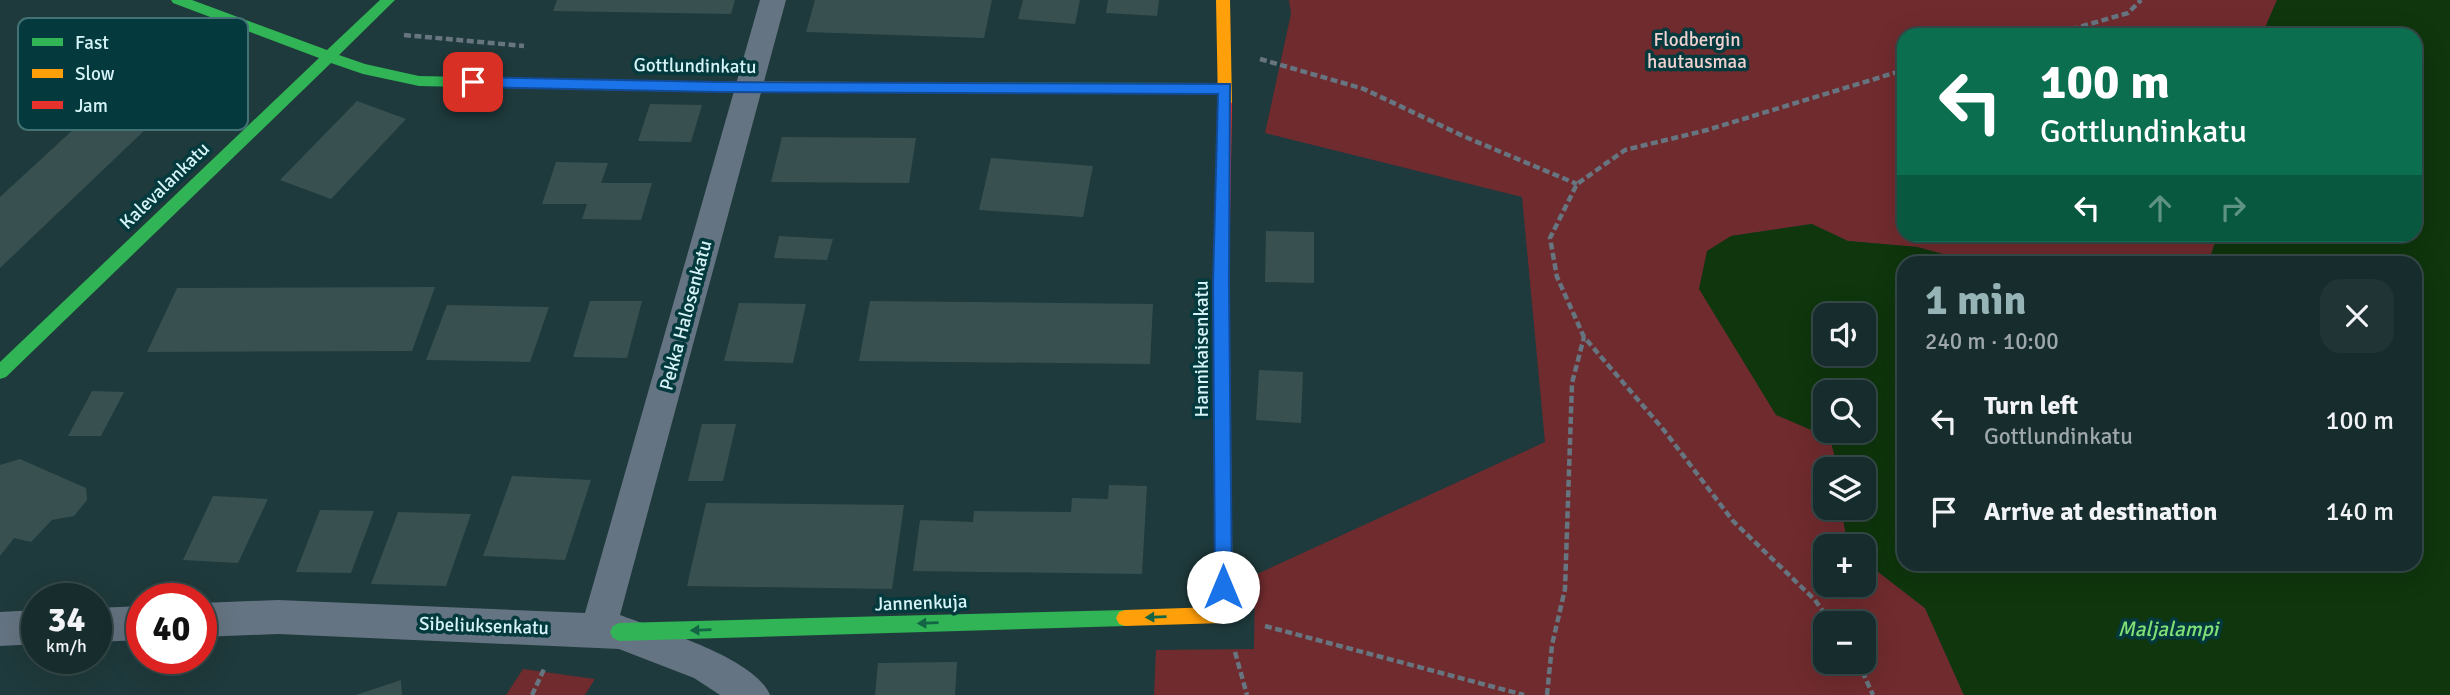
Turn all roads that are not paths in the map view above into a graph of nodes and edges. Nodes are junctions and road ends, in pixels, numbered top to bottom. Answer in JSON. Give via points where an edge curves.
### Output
{"nodes":[{"id":1,"x":178,"y":0,"type":"edge"},
{"id":2,"x":388,"y":0,"type":"edge"},
{"id":3,"x":773,"y":0,"type":"edge"},
{"id":4,"x":1223,"y":0,"type":"edge"},
{"id":5,"x":227,"y":18,"type":"edge"},
{"id":6,"x":248,"y":26,"type":"edge"},
{"id":7,"x":330,"y":56,"type":"junction"},
{"id":8,"x":748,"y":87,"type":"junction"},
{"id":9,"x":1225,"y":88,"type":"junction"},
{"id":10,"x":0,"y":372,"type":"edge"},
{"id":11,"x":1224,"y":614,"type":"joint"},
{"id":12,"x":217,"y":619,"type":"edge"},
{"id":13,"x":21,"y":628,"type":"edge"},
{"id":14,"x":0,"y":629,"type":"edge"},
{"id":15,"x":609,"y":632,"type":"junction"},
{"id":16,"x":752,"y":695,"type":"edge"}],
"edges":[{"from":1,"to":5,"type":"street","name":"Gottlundinkatu"},
{"from":2,"to":7,"type":"street","name":"Kalevalankatu"},
{"from":3,"to":8,"type":"street","name":"Pekka Halosenkatu"},
{"from":4,"to":9,"type":"street","name":"Hannikaisenkatu"},
{"from":6,"to":7,"type":"street","name":"Gottlundinkatu"},
{"from":7,"to":8,"type":"street","name":"Gottlundinkatu","via":[[362,69],[419,81]]},
{"from":7,"to":10,"type":"street","name":"Kalevalankatu"},
{"from":8,"to":9,"type":"street","name":"Gottlundinkatu"},
{"from":8,"to":15,"type":"street","name":"Pekka Halosenkatu"},
{"from":9,"to":11,"type":"street","name":"Hannikaisenkatu","via":[[1221,283]]},
{"from":11,"to":15,"type":"street","name":"Jannenkuja","one_way":true},
{"from":12,"to":15,"type":"street","name":"Sibeliuksenkatu","via":[[278,617]]},
{"from":13,"to":14,"type":"street"},
{"from":15,"to":16,"type":"street","name":"Sibeliuksenkatu","via":[[706,665]]}]}
